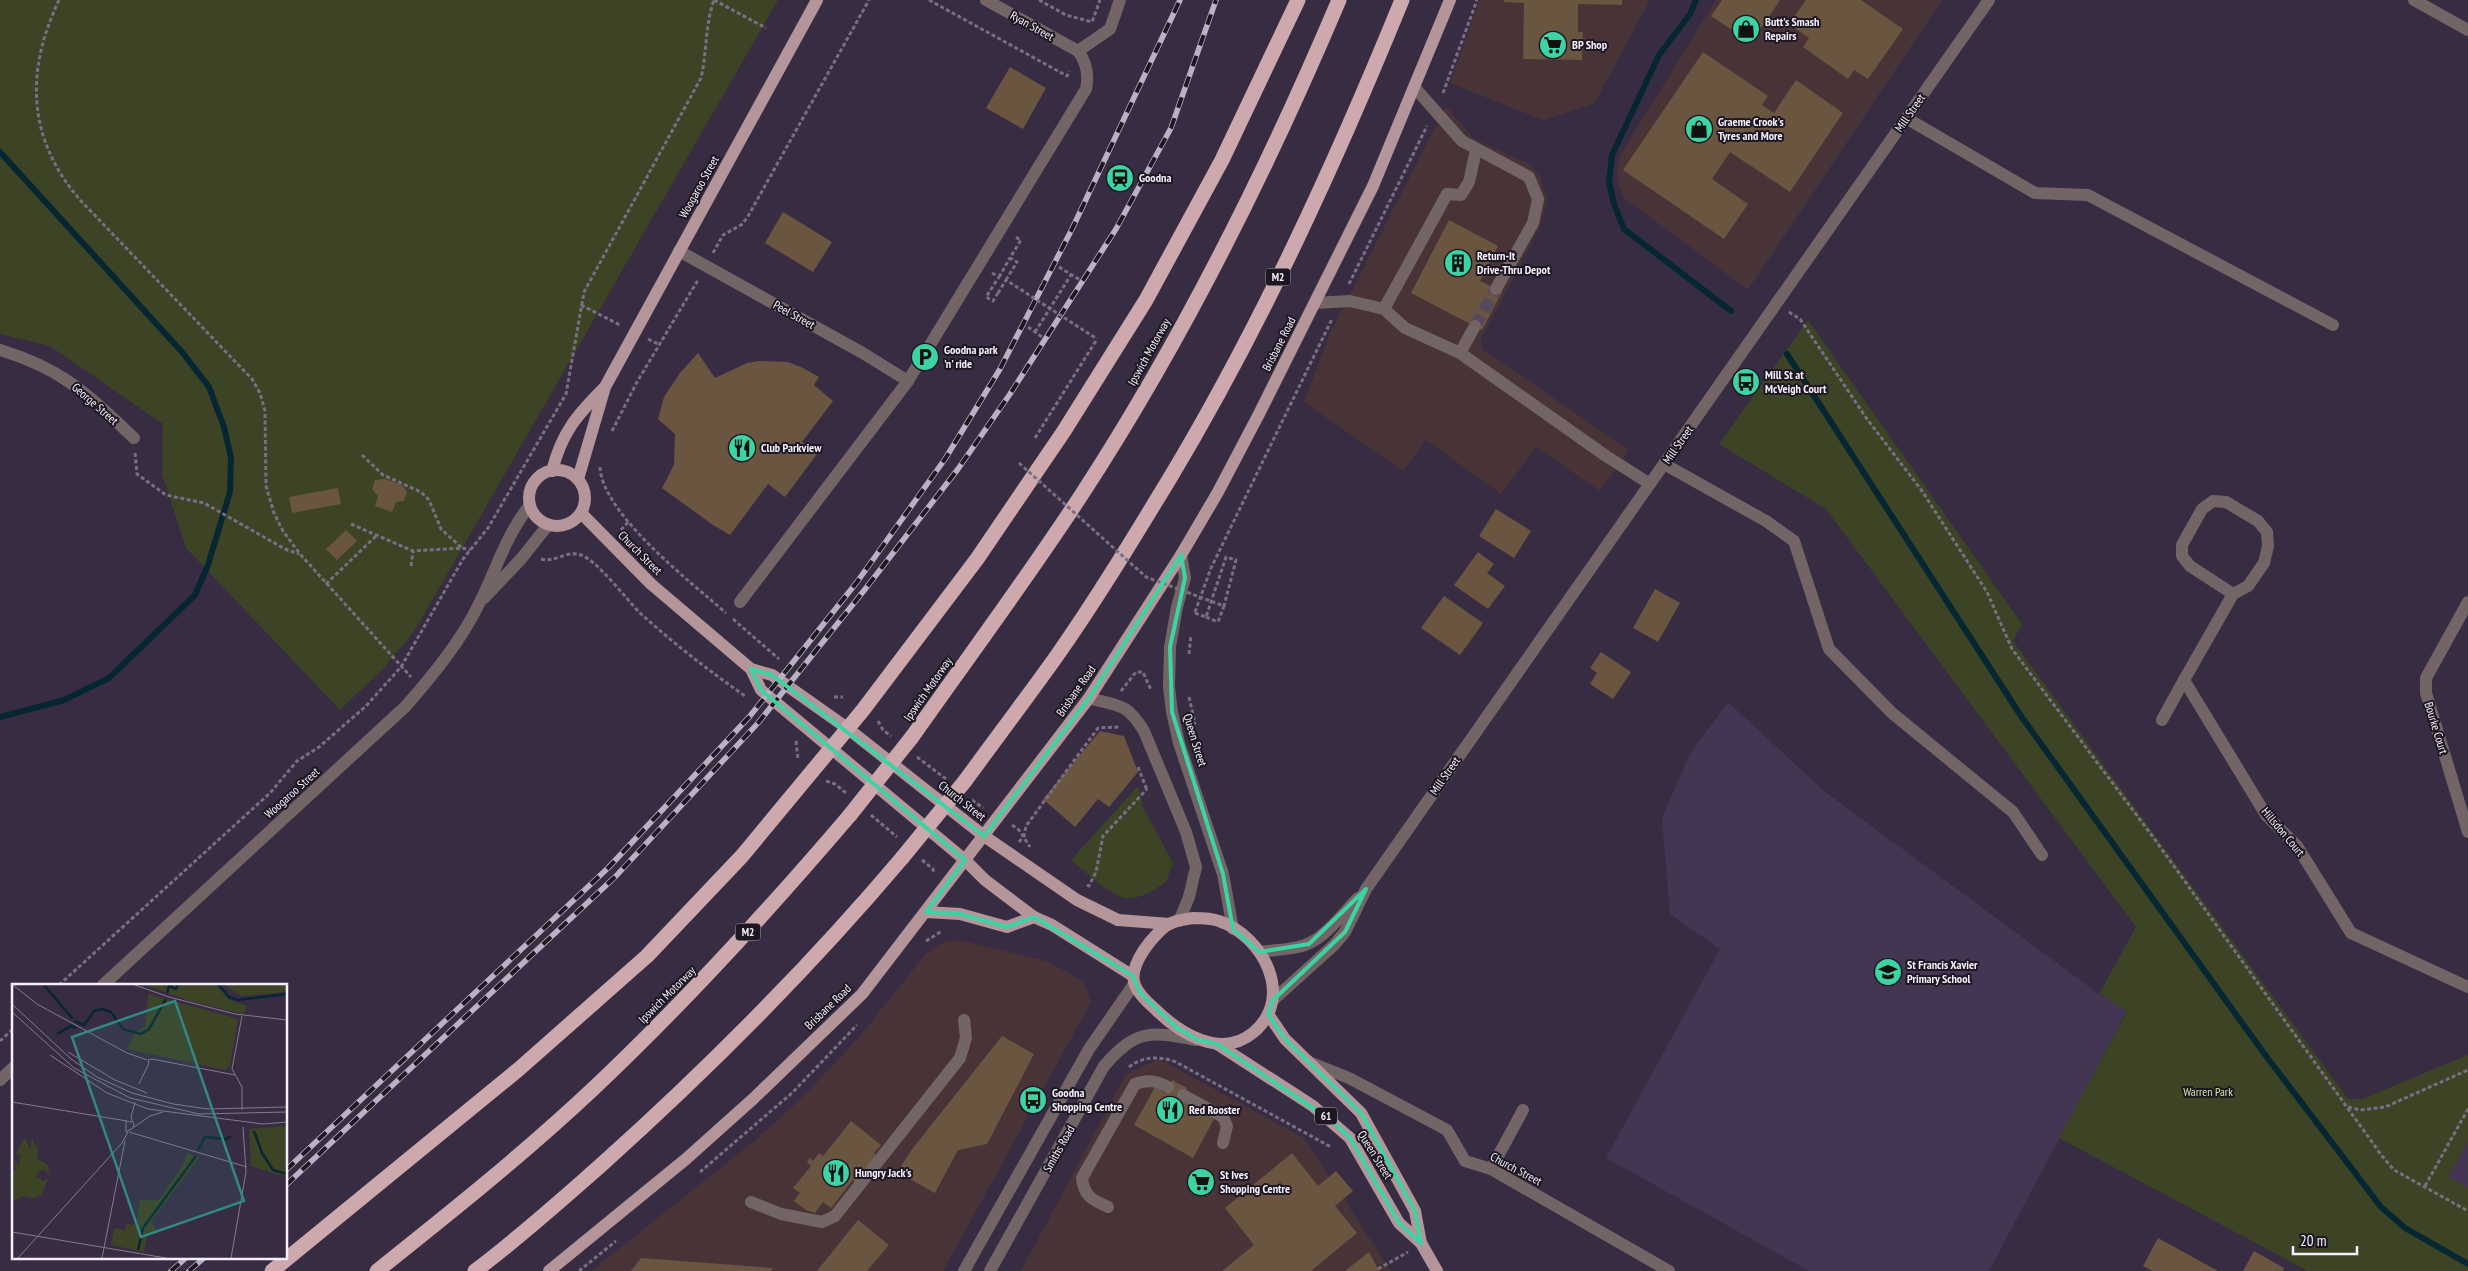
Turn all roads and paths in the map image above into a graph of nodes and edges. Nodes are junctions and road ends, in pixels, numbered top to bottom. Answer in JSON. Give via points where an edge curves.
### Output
{"nodes":[{"id":1,"x":59,"y":0,"type":"edge"},
{"id":2,"x":714,"y":0,"type":"edge"},
{"id":3,"x":818,"y":0,"type":"edge"},
{"id":4,"x":869,"y":0,"type":"edge"},
{"id":5,"x":929,"y":0,"type":"edge"},
{"id":6,"x":986,"y":0,"type":"edge"},
{"id":7,"x":1039,"y":0,"type":"edge"},
{"id":8,"x":1100,"y":0,"type":"edge"},
{"id":9,"x":1120,"y":0,"type":"edge"},
{"id":10,"x":1298,"y":0,"type":"edge"},
{"id":11,"x":1339,"y":0,"type":"edge"},
{"id":12,"x":1402,"y":0,"type":"edge"},
{"id":13,"x":1450,"y":0,"type":"edge"},
{"id":14,"x":1477,"y":0,"type":"edge"},
{"id":15,"x":1989,"y":0,"type":"edge"},
{"id":16,"x":2414,"y":0,"type":"edge"},
{"id":17,"x":1092,"y":22,"type":"junction"},
{"id":18,"x":766,"y":28,"type":"dead end"},
{"id":19,"x":2468,"y":30,"type":"edge"},
{"id":20,"x":1078,"y":51,"type":"junction"},
{"id":21,"x":1415,"y":88,"type":"junction"},
{"id":22,"x":1435,"y":110,"type":"junction"},
{"id":23,"x":1906,"y":118,"type":"junction"},
{"id":24,"x":1476,"y":150,"type":"junction"},
{"id":25,"x":1021,"y":240,"type":"dead end"},
{"id":26,"x":679,"y":251,"type":"junction"},
{"id":27,"x":1010,"y":258,"type":"junction"},
{"id":28,"x":706,"y":266,"type":"junction"},
{"id":29,"x":978,"y":266,"type":"junction"},
{"id":30,"x":1059,"y":267,"type":"dead end"},
{"id":31,"x":1071,"y":275,"type":"junction"},
{"id":32,"x":999,"y":277,"type":"junction"},
{"id":33,"x":1006,"y":280,"type":"junction"},
{"id":34,"x":1080,"y":280,"type":"dead end"},
{"id":35,"x":1496,"y":289,"type":"tunnel mouth"},
{"id":36,"x":1340,"y":302,"type":"junction"},
{"id":37,"x":1777,"y":303,"type":"junction"},
{"id":38,"x":1315,"y":304,"type":"junction"},
{"id":39,"x":1050,"y":309,"type":"junction"},
{"id":40,"x":1384,"y":309,"type":"junction"},
{"id":41,"x":2333,"y":325,"type":"dead end"},
{"id":42,"x":1475,"y":326,"type":"tunnel mouth"},
{"id":43,"x":1028,"y":327,"type":"dead end"},
{"id":44,"x":1035,"y":332,"type":"junction"},
{"id":45,"x":1042,"y":337,"type":"dead end"},
{"id":46,"x":0,"y":350,"type":"edge"},
{"id":47,"x":1460,"y":353,"type":"junction"},
{"id":48,"x":908,"y":381,"type":"junction"},
{"id":49,"x":605,"y":387,"type":"junction"},
{"id":50,"x":134,"y":438,"type":"joint"},
{"id":51,"x":608,"y":438,"type":"dead end"},
{"id":52,"x":1029,"y":447,"type":"dead end"},
{"id":53,"x":362,"y":455,"type":"dead end"},
{"id":54,"x":1024,"y":455,"type":"dead end"},
{"id":55,"x":600,"y":464,"type":"dead end"},
{"id":56,"x":1664,"y":464,"type":"junction"},
{"id":57,"x":552,"y":471,"type":"junction"},
{"id":58,"x":578,"y":479,"type":"junction"},
{"id":59,"x":1650,"y":484,"type":"junction"},
{"id":60,"x":530,"y":505,"type":"junction"},
{"id":61,"x":581,"y":513,"type":"junction"},
{"id":62,"x":350,"y":524,"type":"dead end"},
{"id":63,"x":548,"y":525,"type":"junction"},
{"id":64,"x":488,"y":528,"type":"junction"},
{"id":65,"x":376,"y":536,"type":"junction"},
{"id":66,"x":508,"y":540,"type":"junction"},
{"id":67,"x":462,"y":548,"type":"junction"},
{"id":68,"x":470,"y":550,"type":"junction"},
{"id":69,"x":527,"y":551,"type":"junction"},
{"id":70,"x":413,"y":552,"type":"junction"},
{"id":71,"x":300,"y":554,"type":"junction"},
{"id":72,"x":1181,"y":555,"type":"junction"},
{"id":73,"x":411,"y":566,"type":"dead end"},
{"id":74,"x":326,"y":584,"type":"junction"},
{"id":75,"x":2233,"y":594,"type":"junction"},
{"id":76,"x":740,"y":602,"type":"dead end"},
{"id":77,"x":2468,"y":602,"type":"edge"},
{"id":78,"x":479,"y":604,"type":"junction"},
{"id":79,"x":1224,"y":606,"type":"junction"},
{"id":80,"x":1195,"y":613,"type":"junction"},
{"id":81,"x":1206,"y":617,"type":"junction"},
{"id":82,"x":1193,"y":622,"type":"dead end"},
{"id":83,"x":1192,"y":631,"type":"dead end"},
{"id":84,"x":1188,"y":658,"type":"dead end"},
{"id":85,"x":782,"y":662,"type":"dead end"},
{"id":86,"x":401,"y":667,"type":"junction"},
{"id":87,"x":750,"y":669,"type":"junction"},
{"id":88,"x":2184,"y":680,"type":"junction"},
{"id":89,"x":422,"y":688,"type":"junction"},
{"id":90,"x":1188,"y":694,"type":"dead end"},
{"id":91,"x":749,"y":698,"type":"dead end"},
{"id":92,"x":1089,"y":698,"type":"junction"},
{"id":93,"x":2162,"y":720,"type":"dead end"},
{"id":94,"x":1174,"y":727,"type":"junction"},
{"id":95,"x":847,"y":728,"type":"junction"},
{"id":96,"x":1122,"y":732,"type":"dead end"},
{"id":97,"x":792,"y":734,"type":"dead end"},
{"id":98,"x":830,"y":749,"type":"junction"},
{"id":99,"x":1137,"y":764,"type":"dead end"},
{"id":100,"x":813,"y":772,"type":"junction"},
{"id":101,"x":850,"y":797,"type":"dead end"},
{"id":102,"x":865,"y":810,"type":"dead end"},
{"id":103,"x":2468,"y":832,"type":"edge"},
{"id":104,"x":984,"y":836,"type":"junction"},
{"id":105,"x":903,"y":843,"type":"dead end"},
{"id":106,"x":1038,"y":852,"type":"dead end"},
{"id":107,"x":2042,"y":855,"type":"dead end"},
{"id":108,"x":918,"y":856,"type":"dead end"},
{"id":109,"x":965,"y":860,"type":"junction"},
{"id":110,"x":1082,"y":881,"type":"dead end"},
{"id":111,"x":946,"y":886,"type":"junction"},
{"id":112,"x":1366,"y":889,"type":"junction"},
{"id":113,"x":926,"y":912,"type":"junction"},
{"id":114,"x":1034,"y":916,"type":"junction"},
{"id":115,"x":1174,"y":922,"type":"junction"},
{"id":116,"x":1234,"y":929,"type":"junction"},
{"id":117,"x":1259,"y":952,"type":"junction"},
{"id":118,"x":1134,"y":980,"type":"junction"},
{"id":119,"x":60,"y":984,"type":"edge"},
{"id":120,"x":104,"y":984,"type":"edge"},
{"id":121,"x":2468,"y":987,"type":"edge"},
{"id":122,"x":1273,"y":1000,"type":"junction"},
{"id":123,"x":1268,"y":1014,"type":"junction"},
{"id":124,"x":964,"y":1020,"type":"dead end"},
{"id":125,"x":12,"y":1030,"type":"edge"},
{"id":126,"x":1198,"y":1040,"type":"junction"},
{"id":127,"x":0,"y":1041,"type":"edge"},
{"id":128,"x":1217,"y":1044,"type":"junction"},
{"id":129,"x":1305,"y":1060,"type":"junction"},
{"id":130,"x":12,"y":1070,"type":"edge"},
{"id":131,"x":1125,"y":1070,"type":"dead end"},
{"id":132,"x":2468,"y":1070,"type":"edge"},
{"id":133,"x":0,"y":1080,"type":"edge"},
{"id":134,"x":1168,"y":1087,"type":"dead end"},
{"id":135,"x":1183,"y":1096,"type":"dead end"},
{"id":136,"x":2347,"y":1106,"type":"junction"},
{"id":137,"x":2468,"y":1109,"type":"edge"},
{"id":138,"x":1523,"y":1110,"type":"dead end"},
{"id":139,"x":1223,"y":1143,"type":"dead end"},
{"id":140,"x":1331,"y":1147,"type":"dead end"},
{"id":141,"x":1491,"y":1169,"type":"junction"},
{"id":142,"x":2425,"y":1186,"type":"junction"},
{"id":143,"x":750,"y":1202,"type":"dead end"},
{"id":144,"x":1108,"y":1207,"type":"dead end"},
{"id":145,"x":2468,"y":1211,"type":"edge"},
{"id":146,"x":1421,"y":1243,"type":"junction"},
{"id":147,"x":1403,"y":1255,"type":"dead end"},
{"id":148,"x":288,"y":1258,"type":"edge"},
{"id":149,"x":288,"y":1258,"type":"edge"},
{"id":150,"x":1378,"y":1269,"type":"dead end"},
{"id":151,"x":272,"y":1271,"type":"edge"},
{"id":152,"x":377,"y":1271,"type":"edge"},
{"id":153,"x":476,"y":1271,"type":"edge"},
{"id":154,"x":549,"y":1271,"type":"edge"},
{"id":155,"x":964,"y":1271,"type":"edge"},
{"id":156,"x":990,"y":1271,"type":"edge"},
{"id":157,"x":1437,"y":1271,"type":"edge"},
{"id":158,"x":1669,"y":1271,"type":"edge"}],
"edges":[{"from":1,"to":71,"type":"path","via":[[40,50],[36,76],[38,118],[54,164],[64,182],[81,201],[252,379],[264,411],[266,486],[277,519]]},
{"from":2,"to":18,"type":"path"},
{"from":2,"to":64,"type":"path","via":[[701,78],[584,292],[568,389]]},
{"from":3,"to":26,"type":"main road","name":"Woogaroo Street"},
{"from":4,"to":28,"type":"path","via":[[747,218],[742,225],[723,236]]},
{"from":5,"to":20,"type":"path","via":[[1067,76]]},
{"from":6,"to":20,"type":"street","name":"Ryan Street"},
{"from":7,"to":17,"type":"path","via":[[1066,15]]},
{"from":8,"to":17,"type":"path"},
{"from":9,"to":20,"type":"street","via":[[1110,29]]},
{"from":10,"to":95,"type":"highway","via":[[1222,160],[1151,292],[1064,432],[977,559]]},
{"from":11,"to":152,"type":"highway","name":"Ipswich Motorway","number":"M2","bridge":true,"via":[[1258,179],[1132,412],[1057,531],[912,737],[850,815],[720,962],[639,1044],[538,1139]]},
{"from":12,"to":153,"type":"highway","number":"M2","bridge":true,"via":[[1300,233],[1170,478],[1080,621],[965,781],[902,858],[808,963],[703,1072],[514,1242]]},
{"from":13,"to":21,"type":"main road","name":"Brisbane Road"},
{"from":14,"to":22,"type":"path"},
{"from":15,"to":23,"type":"street","name":"Mill Street"},
{"from":16,"to":19,"type":"street"},
{"from":17,"to":20,"type":"path"},
{"from":20,"to":29,"type":"street","via":[[1087,70],[1086,89]]},
{"from":21,"to":22,"type":"street"},
{"from":21,"to":38,"type":"main road","name":"Brisbane Road"},
{"from":22,"to":24,"type":"street","via":[[1462,141]]},
{"from":22,"to":36,"type":"path"},
{"from":23,"to":37,"type":"street","name":"Mill Street"},
{"from":23,"to":41,"type":"street","via":[[2035,193],[2088,195]]},
{"from":24,"to":35,"type":"street","via":[[1529,177],[1538,199],[1533,223]]},
{"from":24,"to":40,"type":"street","via":[[1469,182],[1461,195],[1447,194]]},
{"from":25,"to":27,"type":"path"},
{"from":26,"to":28,"type":"street","name":"Peel Street"},
{"from":26,"to":49,"type":"main road","name":"Woogaroo Street"},
{"from":27,"to":32,"type":"path"},
{"from":27,"to":33,"type":"path","via":[[1017,262]]},
{"from":28,"to":48,"type":"street","name":"Peel Street"},
{"from":28,"to":51,"type":"path","via":[[637,382]]},
{"from":29,"to":32,"type":"path"},
{"from":29,"to":48,"type":"street"},
{"from":30,"to":31,"type":"path"},
{"from":31,"to":34,"type":"path"},
{"from":31,"to":39,"type":"path"},
{"from":32,"to":33,"type":"path","bridge":true,"via":[[986,297],[993,301]]},
{"from":33,"to":39,"type":"path","bridge":true},
{"from":36,"to":38,"type":"street"},
{"from":36,"to":40,"type":"street","via":[[1350,301]]},
{"from":36,"to":80,"type":"path","via":[[1211,568]]},
{"from":37,"to":56,"type":"street","name":"Mill Street"},
{"from":37,"to":136,"type":"path","via":[[1800,319],[1867,419],[1922,492],[1987,592],[2012,649]]},
{"from":38,"to":72,"type":"main road","name":"Brisbane Road","via":[[1218,492]]},
{"from":39,"to":44,"type":"path"},
{"from":39,"to":52,"type":"path","bridge":true,"via":[[1097,339]]},
{"from":40,"to":47,"type":"street","via":[[1405,328]]},
{"from":42,"to":47,"type":"street"},
{"from":43,"to":44,"type":"path"},
{"from":44,"to":45,"type":"path"},
{"from":46,"to":50,"type":"street","name":"George Street","via":[[33,360],[57,373],[82,390]]},
{"from":47,"to":59,"type":"street"},
{"from":48,"to":76,"type":"street"},
{"from":49,"to":57,"type":"main road","name":"Woogaroo Street","via":[[576,416],[557,449]]},
{"from":49,"to":58,"type":"main road","name":"Woogaroo Street"},
{"from":50,"to":71,"type":"path","via":[[137,474],[166,495],[197,500],[285,549]]},
{"from":53,"to":67,"type":"path","via":[[383,475],[421,492],[429,500],[442,529]]},
{"from":54,"to":79,"type":"path","bridge":true,"via":[[1019,463],[1146,577]]},
{"from":55,"to":85,"type":"path","via":[[612,499],[650,546]]},
{"from":56,"to":59,"type":"street","name":"Mill Street"},
{"from":56,"to":107,"type":"street","via":[[1766,521],[1794,541],[1828,650],[1892,712],[2013,812]]},
{"from":57,"to":58,"type":"main road","via":[[561,470]]},
{"from":57,"to":60,"type":"main road","via":[[536,480],[531,487]]},
{"from":58,"to":61,"type":"main road","via":[[585,495]]},
{"from":59,"to":112,"type":"street","name":"Mill Street"},
{"from":60,"to":63,"type":"main road","via":[[540,520]]},
{"from":60,"to":66,"type":"street","name":"Woogaroo Street"},
{"from":61,"to":63,"type":"main road","via":[[567,524]]},
{"from":61,"to":87,"type":"main road","name":"Church Street","via":[[651,584]]},
{"from":62,"to":65,"type":"path"},
{"from":63,"to":69,"type":"street","name":"Woogaroo Street"},
{"from":64,"to":66,"type":"path"},
{"from":64,"to":68,"type":"path"},
{"from":65,"to":70,"type":"path"},
{"from":65,"to":74,"type":"path"},
{"from":66,"to":78,"type":"street","name":"Woogaroo Street"},
{"from":67,"to":68,"type":"path"},
{"from":67,"to":70,"type":"path"},
{"from":68,"to":86,"type":"path"},
{"from":69,"to":78,"type":"street","name":"Woogaroo Street"},
{"from":69,"to":91,"type":"path","via":[[547,561],[572,553],[586,557],[696,662]]},
{"from":70,"to":73,"type":"path"},
{"from":71,"to":74,"type":"path"},
{"from":72,"to":92,"type":"main road","name":"Brisbane Road"},
{"from":72,"to":94,"type":"street","name":"Queen Street","via":[[1185,578],[1176,607],[1169,654]]},
{"from":74,"to":86,"type":"path"},
{"from":75,"to":75,"type":"street","via":[[2190,566],[2182,556],[2182,545],[2202,509],[2213,501],[2226,502],[2258,521],[2267,532],[2264,563],[2248,586]]},
{"from":75,"to":88,"type":"street"},
{"from":77,"to":103,"type":"street","name":"Bourke Court","via":[[2426,678],[2426,693]]},
{"from":78,"to":89,"type":"street","name":"Woogaroo Street","via":[[440,666]]},
{"from":79,"to":81,"type":"path","bridge":true,"via":[[1218,622]]},
{"from":79,"to":81,"type":"path","via":[[1236,560],[1226,557]]},
{"from":80,"to":81,"type":"path"},
{"from":80,"to":82,"type":"path"},
{"from":83,"to":84,"type":"path"},
{"from":86,"to":89,"type":"path"},
{"from":86,"to":119,"type":"path","via":[[366,706],[297,762],[270,793]]},
{"from":87,"to":95,"type":"main road","name":"Church Street","via":[[772,675]]},
{"from":87,"to":98,"type":"main road","name":"Church Street","via":[[761,690]]},
{"from":88,"to":93,"type":"street"},
{"from":88,"to":121,"type":"street","name":"Hillsdon Court","via":[[2266,815],[2297,846],[2351,933]]},
{"from":89,"to":120,"type":"street","name":"Woogaroo Street","via":[[386,726]]},
{"from":90,"to":94,"type":"path","via":[[1195,723]]},
{"from":92,"to":104,"type":"main road","name":"Brisbane Road"},
{"from":92,"to":115,"type":"street","via":[[1118,704],[1137,719],[1186,832],[1196,867],[1189,897]]},
{"from":94,"to":116,"type":"street","name":"Queen Street","via":[[1223,874]]},
{"from":95,"to":98,"type":"highway"},
{"from":95,"to":104,"type":"main road","name":"Church Street"},
{"from":96,"to":106,"type":"path","via":[[1117,726],[1098,728],[1026,826],[1024,836],[1030,847]]},
{"from":97,"to":100,"type":"path","via":[[797,758]]},
{"from":98,"to":100,"type":"highway"},
{"from":98,"to":109,"type":"main road","name":"Church Street"},
{"from":99,"to":110,"type":"path","via":[[1147,790],[1104,836],[1096,872],[1089,886]]},
{"from":100,"to":101,"type":"path"},
{"from":100,"to":149,"type":"highway","via":[[694,909],[593,1006]]},
{"from":102,"to":105,"type":"path"},
{"from":104,"to":109,"type":"main road","name":"Brisbane Road"},
{"from":104,"to":115,"type":"main road","name":"Church Street","via":[[1094,910],[1118,920]]},
{"from":108,"to":111,"type":"path"},
{"from":109,"to":111,"type":"main road","name":"Brisbane Road"},
{"from":109,"to":114,"type":"main road","name":"Church Street","via":[[985,880]]},
{"from":111,"to":113,"type":"main road","name":"Brisbane Road"},
{"from":112,"to":117,"type":"street","name":"Mill Street","via":[[1309,944]]},
{"from":112,"to":122,"type":"street","name":"Mill Street","via":[[1334,945]]},
{"from":113,"to":114,"type":"main road","via":[[960,914],[1007,927]]},
{"from":113,"to":154,"type":"main road","name":"Brisbane Road","via":[[862,994],[760,1092]]},
{"from":114,"to":118,"type":"main road","name":"Church Street"},
{"from":115,"to":116,"type":"main road","number":"61","via":[[1209,918]]},
{"from":115,"to":118,"type":"main road","via":[[1154,936],[1144,949]]},
{"from":116,"to":117,"type":"main road","number":"61"},
{"from":117,"to":122,"type":"main road","number":"61","via":[[1275,986]]},
{"from":118,"to":126,"type":"main road","number":"61","via":[[1160,1015]]},
{"from":118,"to":155,"type":"street","name":"Smiths Road","via":[[1089,1049]]},
{"from":122,"to":123,"type":"main road","number":"61"},
{"from":123,"to":128,"type":"main road","number":"61","via":[[1260,1027],[1247,1037]]},
{"from":123,"to":129,"type":"main road","name":"Queen Street","number":"61"},
{"from":124,"to":143,"type":"street","via":[[966,1038],[960,1058],[835,1216],[822,1222],[781,1214]]},
{"from":125,"to":127,"type":"path"},
{"from":126,"to":128,"type":"main road","number":"61"},
{"from":126,"to":156,"type":"street","name":"Smiths Road","via":[[1150,1034],[1115,1053],[1104,1066]]},
{"from":128,"to":146,"type":"main road","name":"Queen Street","number":"61","via":[[1313,1106],[1350,1138],[1399,1223]]},
{"from":129,"to":141,"type":"street","name":"Church Street","via":[[1349,1078],[1447,1130],[1465,1161]]},
{"from":129,"to":146,"type":"main road","name":"Queen Street","number":"61","via":[[1361,1113],[1415,1211]]},
{"from":130,"to":133,"type":"street"},
{"from":131,"to":140,"type":"path","via":[[1142,1060],[1166,1058]]},
{"from":132,"to":136,"type":"path","via":[[2385,1107],[2360,1110]]},
{"from":134,"to":144,"type":"street","via":[[1145,1080],[1135,1084],[1082,1178],[1089,1198]]},
{"from":135,"to":139,"type":"street","via":[[1223,1118],[1227,1126]]},
{"from":136,"to":142,"type":"path","via":[[2394,1170]]},
{"from":137,"to":142,"type":"path"},
{"from":138,"to":141,"type":"street"},
{"from":141,"to":158,"type":"street","name":"Church Street"},
{"from":142,"to":145,"type":"path"},
{"from":146,"to":157,"type":"main road","name":"Queen Street","number":"61"},
{"from":147,"to":150,"type":"path"},
{"from":148,"to":151,"type":"highway"}]}
